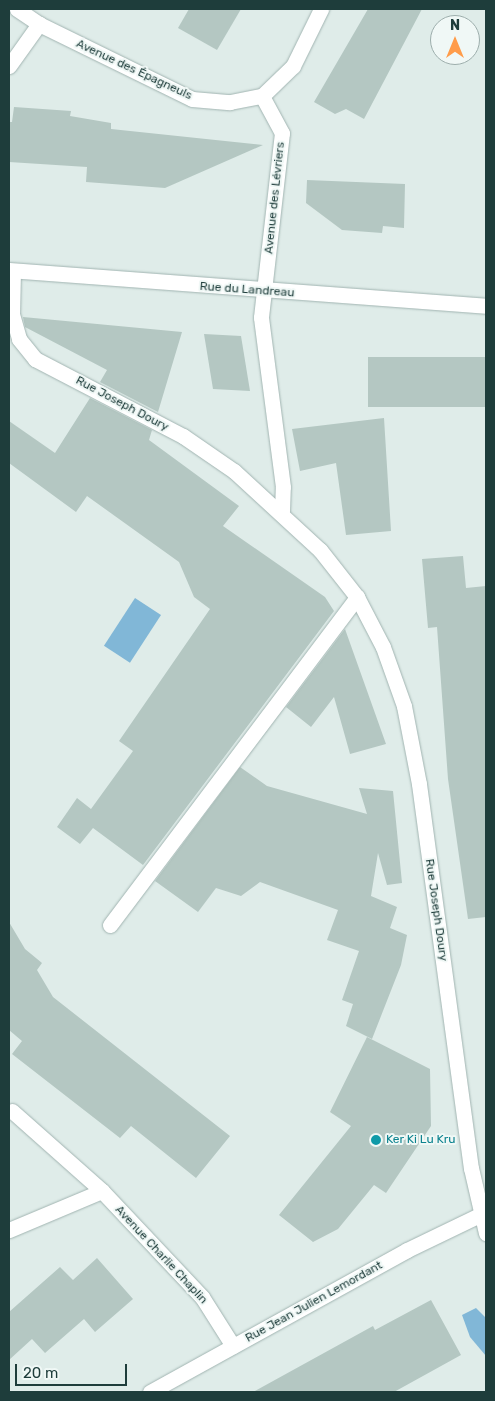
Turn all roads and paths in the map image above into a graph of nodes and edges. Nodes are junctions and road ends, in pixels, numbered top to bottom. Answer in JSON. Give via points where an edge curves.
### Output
{"nodes":[{"id":1,"x":17,"y":9,"type":"edge"},
{"id":2,"x":321,"y":9,"type":"edge"},
{"id":3,"x":39,"y":24,"type":"junction"},
{"id":4,"x":9,"y":66,"type":"edge"},
{"id":5,"x":262,"y":96,"type":"junction"},
{"id":6,"x":11,"y":271,"type":"edge"},
{"id":7,"x":264,"y":291,"type":"junction"},
{"id":8,"x":486,"y":306,"type":"edge"},
{"id":9,"x":282,"y":511,"type":"junction"},
{"id":10,"x":357,"y":597,"type":"junction"},
{"id":11,"x":110,"y":925,"type":"dead end"},
{"id":12,"x":12,"y":1111,"type":"dead end"},
{"id":13,"x":102,"y":1192,"type":"junction"},
{"id":14,"x":483,"y":1214,"type":"edge"},
{"id":15,"x":9,"y":1230,"type":"edge"},
{"id":16,"x":486,"y":1232,"type":"edge"},
{"id":17,"x":233,"y":1346,"type":"junction"},
{"id":18,"x":150,"y":1392,"type":"edge"}],
"edges":[{"from":1,"to":3,"type":"street","name":"Avenue des Épagneuls"},
{"from":2,"to":5,"type":"street","via":[[293,66]]},
{"from":3,"to":4,"type":"street"},
{"from":3,"to":5,"type":"street","name":"Avenue des Épagneuls","via":[[192,99],[230,102]]},
{"from":5,"to":7,"type":"street","name":"Avenue des Lévriers","via":[[282,132]]},
{"from":6,"to":7,"type":"street","name":"Rue du Landreau"},
{"from":6,"to":9,"type":"street","name":"Rue Joseph Doury","via":[[12,314],[19,339],[35,359],[183,436],[234,471]]},
{"from":7,"to":8,"type":"street","name":"Rue du Landreau"},
{"from":7,"to":9,"type":"street","via":[[262,333],[283,487]]},
{"from":9,"to":10,"type":"street","name":"Rue Joseph Doury"},
{"from":10,"to":11,"type":"street"},
{"from":10,"to":14,"type":"street","name":"Rue Joseph Doury","via":[[383,647],[404,706],[419,784]]},
{"from":12,"to":13,"type":"street","name":"Avenue Charlie Chaplin"},
{"from":13,"to":15,"type":"street"},
{"from":13,"to":17,"type":"street","name":"Avenue Charlie Chaplin","via":[[202,1297]]},
{"from":14,"to":16,"type":"street","name":"Rue Joseph Doury"},
{"from":14,"to":17,"type":"street","name":"Rue Jean Julien Lemordant","via":[[415,1245]]},
{"from":17,"to":18,"type":"street","name":"Rue Jean Julien Lemordant"}]}
